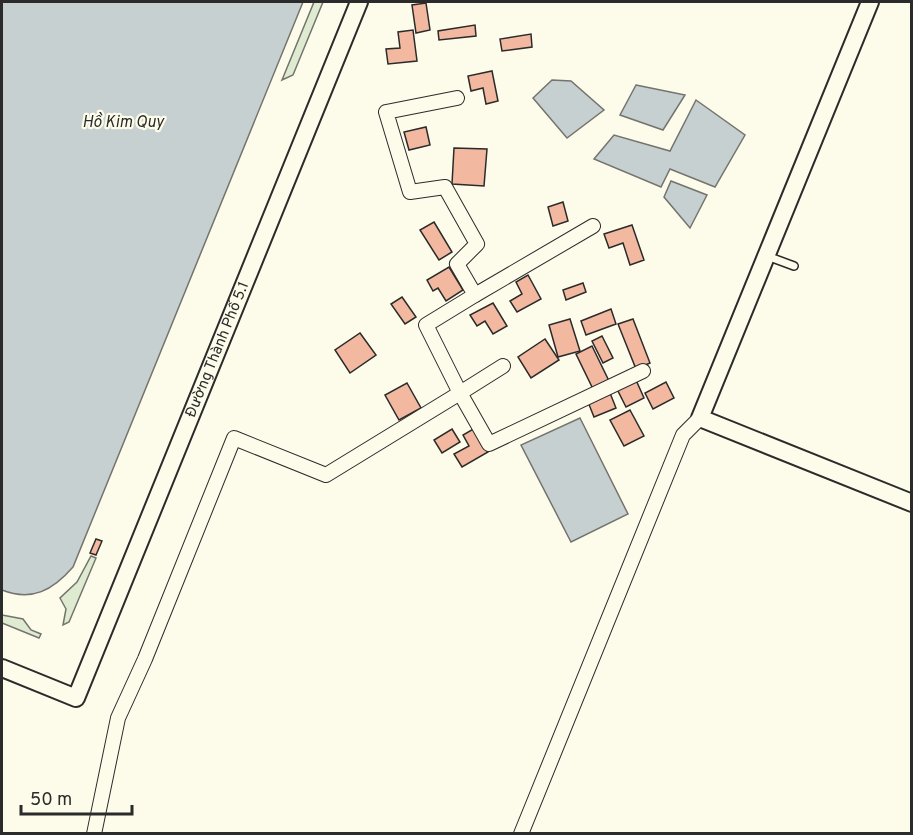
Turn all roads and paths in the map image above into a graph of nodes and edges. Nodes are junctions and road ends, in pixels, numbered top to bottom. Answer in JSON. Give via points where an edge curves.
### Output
{"nodes":[{"id":1,"x":359,"y":2,"type":"edge"},
{"id":2,"x":870,"y":2,"type":"edge"},
{"id":3,"x":457,"y":98,"type":"dead end"},
{"id":4,"x":593,"y":226,"type":"dead end"},
{"id":5,"x":767,"y":256,"type":"junction"},
{"id":6,"x":794,"y":266,"type":"dead end"},
{"id":7,"x":475,"y":295,"type":"junction"},
{"id":8,"x":503,"y":366,"type":"dead end"},
{"id":9,"x":643,"y":371,"type":"dead end"},
{"id":10,"x":460,"y":393,"type":"junction"},
{"id":11,"x":700,"y":418,"type":"junction"},
{"id":12,"x":912,"y":503,"type":"edge"},
{"id":13,"x":2,"y":668,"type":"edge"},
{"id":14,"x":94,"y":834,"type":"edge"},
{"id":15,"x":521,"y":834,"type":"edge"}],
"edges":[{"from":1,"to":13,"type":"street","name":"Đường Thành Phố 5.1","via":[[76,699]]},
{"from":2,"to":5,"type":"street"},
{"from":3,"to":7,"type":"street","via":[[386,112],[410,192],[445,187],[477,244],[458,264]]},
{"from":4,"to":7,"type":"street"},
{"from":5,"to":6,"type":"lane"},
{"from":5,"to":11,"type":"street"},
{"from":7,"to":10,"type":"street","via":[[426,325]]},
{"from":8,"to":10,"type":"street"},
{"from":9,"to":10,"type":"street","via":[[489,444]]},
{"from":10,"to":14,"type":"street","via":[[326,475],[234,438],[118,718]]},
{"from":11,"to":12,"type":"street"},
{"from":11,"to":15,"type":"street","via":[[683,435]]}]}
